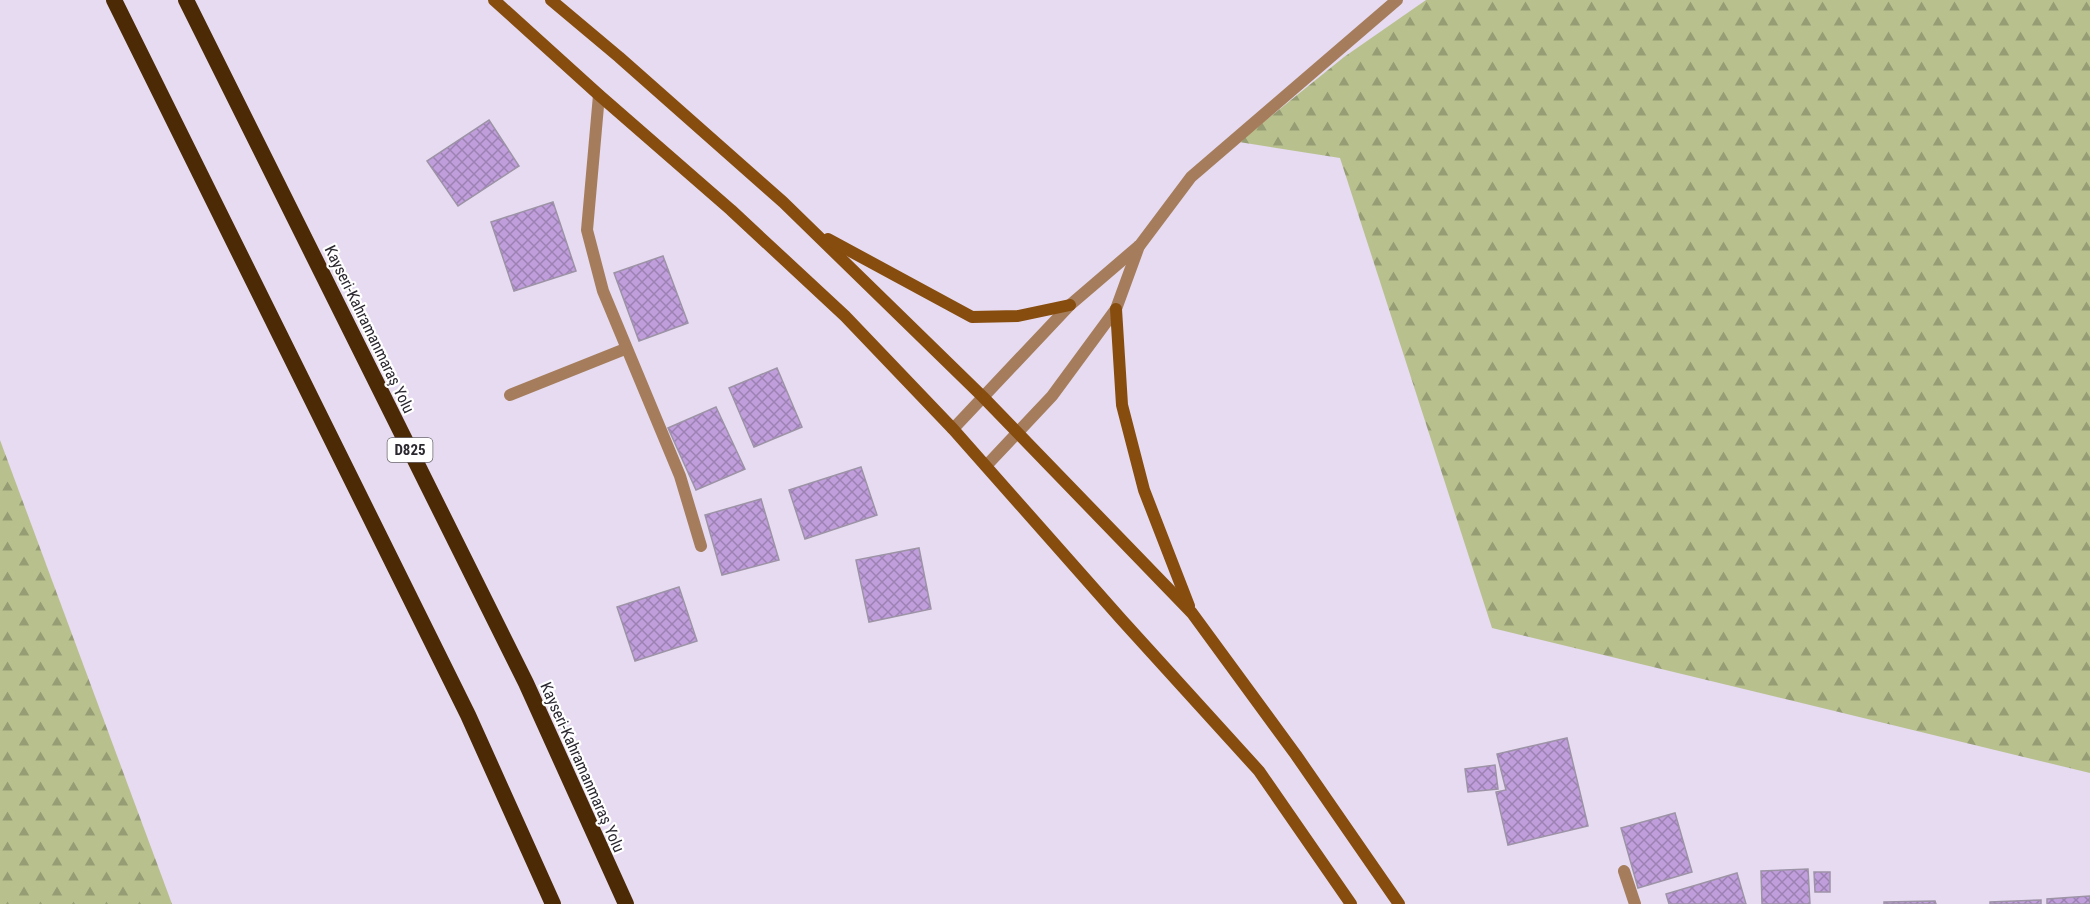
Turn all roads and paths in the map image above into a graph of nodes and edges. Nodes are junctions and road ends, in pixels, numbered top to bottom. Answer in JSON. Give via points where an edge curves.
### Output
{"nodes":[{"id":1,"x":114,"y":0,"type":"edge"},
{"id":2,"x":186,"y":0,"type":"edge"},
{"id":3,"x":494,"y":0,"type":"edge"},
{"id":4,"x":552,"y":0,"type":"edge"},
{"id":5,"x":1397,"y":0,"type":"edge"},
{"id":6,"x":599,"y":95,"type":"junction"},
{"id":7,"x":813,"y":231,"type":"junction"},
{"id":8,"x":1140,"y":245,"type":"junction"},
{"id":9,"x":1070,"y":305,"type":"junction"},
{"id":10,"x":1116,"y":309,"type":"junction"},
{"id":11,"x":626,"y":349,"type":"junction"},
{"id":12,"x":510,"y":395,"type":"dead end"},
{"id":13,"x":983,"y":397,"type":"junction"},
{"id":14,"x":954,"y":429,"type":"junction"},
{"id":15,"x":1018,"y":433,"type":"junction"},
{"id":16,"x":986,"y":466,"type":"junction"},
{"id":17,"x":701,"y":546,"type":"dead end"},
{"id":18,"x":1192,"y":613,"type":"junction"},
{"id":19,"x":1624,"y":871,"type":"dead end"},
{"id":20,"x":553,"y":904,"type":"edge"},
{"id":21,"x":626,"y":904,"type":"edge"},
{"id":22,"x":1351,"y":904,"type":"edge"},
{"id":23,"x":1399,"y":904,"type":"edge"},
{"id":24,"x":1635,"y":904,"type":"edge"}],
"edges":[{"from":1,"to":20,"type":"highway","via":[[468,715]]},
{"from":2,"to":21,"type":"highway","name":"Kayseri-Kahramanmaraş Yolu","number":"D825","via":[[526,683]]},
{"from":3,"to":6,"type":"main road"},
{"from":4,"to":7,"type":"main road"},
{"from":5,"to":8,"type":"street","via":[[1191,177]]},
{"from":6,"to":11,"type":"street","via":[[587,230],[603,291]]},
{"from":6,"to":14,"type":"main road","via":[[845,316]]},
{"from":7,"to":9,"type":"main road","via":[[972,317],[1018,316]]},
{"from":7,"to":13,"type":"main road"},
{"from":8,"to":9,"type":"street"},
{"from":8,"to":10,"type":"street"},
{"from":9,"to":13,"type":"street"},
{"from":10,"to":15,"type":"street","via":[[1052,396]]},
{"from":10,"to":18,"type":"main road","via":[[1122,405],[1144,490]]},
{"from":11,"to":12,"type":"street"},
{"from":11,"to":17,"type":"street","via":[[680,476]]},
{"from":13,"to":14,"type":"street"},
{"from":13,"to":15,"type":"main road"},
{"from":14,"to":16,"type":"main road"},
{"from":15,"to":16,"type":"street"},
{"from":15,"to":18,"type":"main road"},
{"from":16,"to":22,"type":"main road","via":[[1259,771]]},
{"from":18,"to":23,"type":"main road"},
{"from":19,"to":24,"type":"street"}]}
